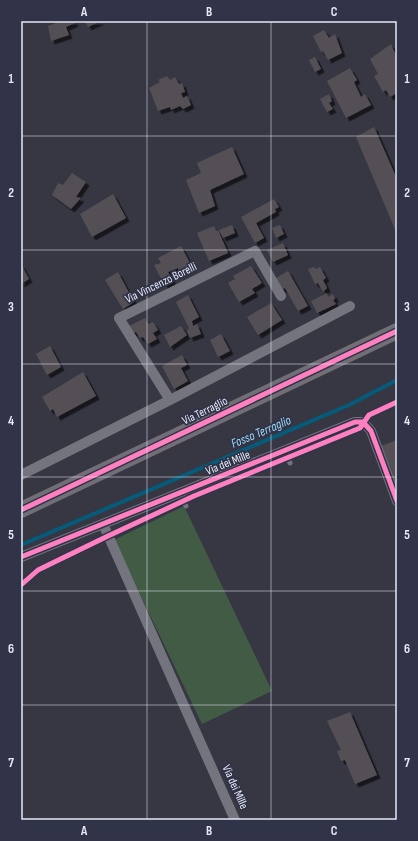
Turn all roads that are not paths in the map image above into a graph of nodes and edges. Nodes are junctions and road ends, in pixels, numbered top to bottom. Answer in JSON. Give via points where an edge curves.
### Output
{"nodes":[{"id":1,"x":281,"y":296,"type":"dead end"},
{"id":2,"x":350,"y":306,"type":"dead end"},
{"id":3,"x":397,"y":331,"type":"edge"},
{"id":4,"x":170,"y":400,"type":"junction"},
{"id":5,"x":285,"y":450,"type":"junction"},
{"id":6,"x":290,"y":463,"type":"dead end"},
{"id":7,"x":21,"y":475,"type":"edge"},
{"id":8,"x":180,"y":493,"type":"junction"},
{"id":9,"x":397,"y":501,"type":"edge"},
{"id":10,"x":186,"y":506,"type":"dead end"},
{"id":11,"x":21,"y":510,"type":"edge"},
{"id":12,"x":103,"y":524,"type":"junction"},
{"id":13,"x":22,"y":557,"type":"edge"},
{"id":14,"x":235,"y":820,"type":"edge"}],
"edges":[{"from":1,"to":4,"type":"street","name":"Via Vincenzo Borelli","via":[[255,251],[119,318]]},
{"from":2,"to":4,"type":"street"},
{"from":3,"to":11,"type":"main road","name":"Via Terraglio"},
{"from":4,"to":7,"type":"street"},
{"from":5,"to":6,"type":"lane"},
{"from":5,"to":8,"type":"street","name":"Via dei Mille"},
{"from":5,"to":9,"type":"street","name":"Via dei Mille","via":[[355,422],[363,422],[371,431]]},
{"from":8,"to":10,"type":"lane"},
{"from":8,"to":12,"type":"street","name":"Via dei Mille"},
{"from":12,"to":13,"type":"street","name":"Via dei Mille"},
{"from":12,"to":14,"type":"street","name":"Via dei Mille"}]}
